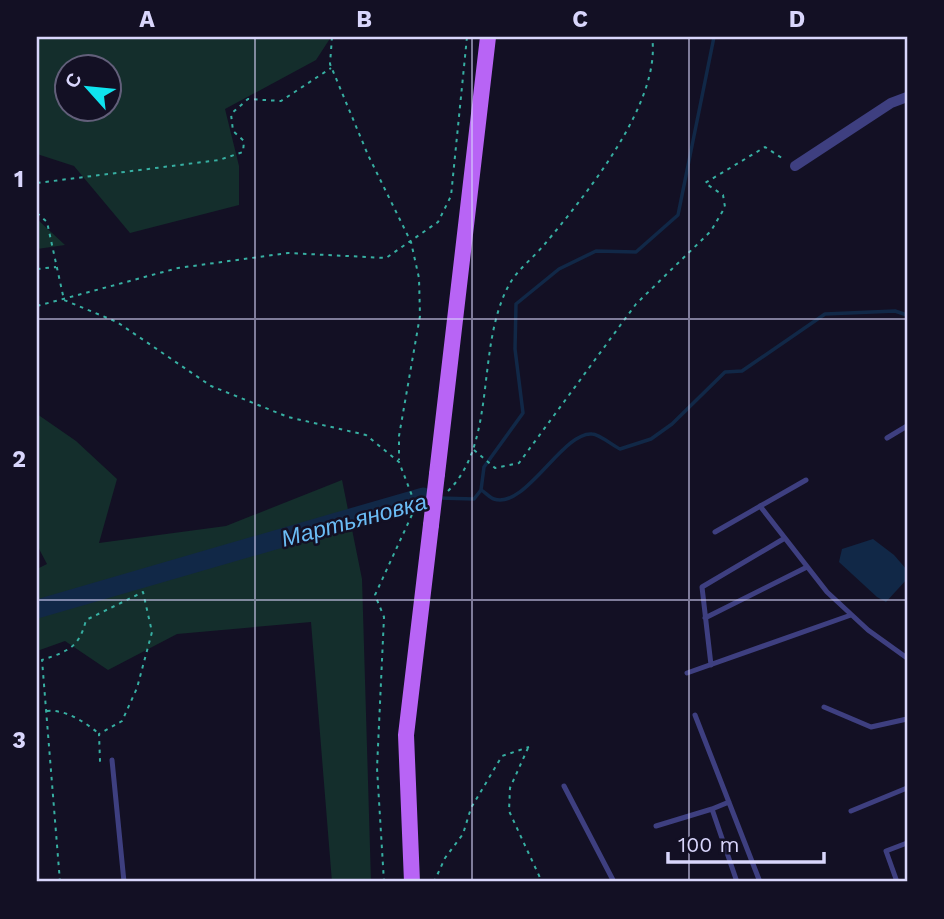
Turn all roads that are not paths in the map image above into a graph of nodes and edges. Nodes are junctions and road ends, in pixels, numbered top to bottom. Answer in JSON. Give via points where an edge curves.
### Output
{"nodes":[{"id":1,"x":488,"y":37,"type":"edge"},
{"id":2,"x":907,"y":97,"type":"edge"},
{"id":3,"x":795,"y":166,"type":"road end"},
{"id":4,"x":907,"y":426,"type":"edge"},
{"id":5,"x":887,"y":438,"type":"dead end"},
{"id":6,"x":806,"y":481,"type":"dead end"},
{"id":7,"x":760,"y":506,"type":"junction"},
{"id":8,"x":715,"y":532,"type":"dead end"},
{"id":9,"x":785,"y":538,"type":"junction"},
{"id":10,"x":807,"y":567,"type":"junction"},
{"id":11,"x":851,"y":615,"type":"junction"},
{"id":12,"x":705,"y":618,"type":"junction"},
{"id":13,"x":907,"y":658,"type":"edge"},
{"id":14,"x":711,"y":664,"type":"junction"},
{"id":15,"x":687,"y":673,"type":"dead end"},
{"id":16,"x":824,"y":707,"type":"dead end"},
{"id":17,"x":695,"y":715,"type":"dead end"},
{"id":18,"x":907,"y":719,"type":"edge"},
{"id":19,"x":112,"y":760,"type":"road end"},
{"id":20,"x":564,"y":786,"type":"dead end"},
{"id":21,"x":907,"y":788,"type":"edge"},
{"id":22,"x":729,"y":802,"type":"junction"},
{"id":23,"x":712,"y":809,"type":"junction"},
{"id":24,"x":851,"y":811,"type":"dead end"},
{"id":25,"x":656,"y":826,"type":"dead end"},
{"id":26,"x":907,"y":843,"type":"edge"},
{"id":27,"x":895,"y":879,"type":"dead end"},
{"id":28,"x":124,"y":882,"type":"edge"},
{"id":29,"x":412,"y":882,"type":"edge"},
{"id":30,"x":614,"y":882,"type":"edge"},
{"id":31,"x":737,"y":882,"type":"edge"},
{"id":32,"x":760,"y":882,"type":"edge"}],
"edges":[{"from":1,"to":29,"type":"main road","bridge":true,"via":[[406,735]]},
{"from":2,"to":3,"type":"street"},
{"from":4,"to":5,"type":"lane"},
{"from":6,"to":7,"type":"lane"},
{"from":7,"to":8,"type":"lane"},
{"from":7,"to":9,"type":"lane"},
{"from":9,"to":10,"type":"lane"},
{"from":9,"to":12,"type":"lane","via":[[702,587]]},
{"from":10,"to":11,"type":"lane"},
{"from":10,"to":12,"type":"lane"},
{"from":11,"to":13,"type":"lane"},
{"from":11,"to":14,"type":"lane"},
{"from":12,"to":14,"type":"lane"},
{"from":14,"to":15,"type":"lane"},
{"from":16,"to":18,"type":"lane","via":[[871,727]]},
{"from":17,"to":22,"type":"lane"},
{"from":19,"to":28,"type":"lane"},
{"from":20,"to":30,"type":"lane"},
{"from":21,"to":24,"type":"lane"},
{"from":22,"to":23,"type":"lane"},
{"from":22,"to":32,"type":"lane"},
{"from":23,"to":25,"type":"lane"},
{"from":23,"to":31,"type":"lane"},
{"from":26,"to":27,"type":"lane","via":[[886,851]]}]}
